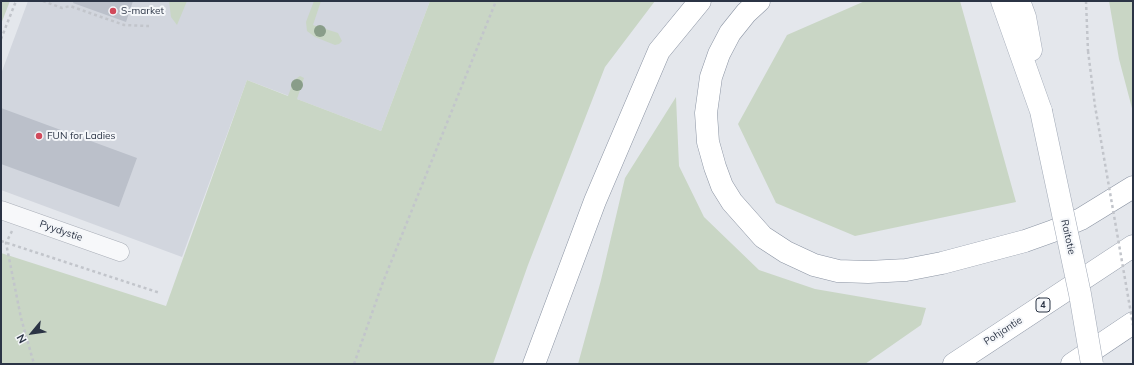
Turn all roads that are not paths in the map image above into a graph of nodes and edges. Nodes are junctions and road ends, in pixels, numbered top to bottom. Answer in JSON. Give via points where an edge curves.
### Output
{"nodes":[{"id":1,"x":700,"y":1,"type":"edge"},
{"id":2,"x":759,"y":1,"type":"edge"},
{"id":3,"x":1002,"y":1,"type":"edge"},
{"id":4,"x":1019,"y":1,"type":"edge"},
{"id":5,"x":1041,"y":111,"type":"junction"},
{"id":6,"x":1133,"y":187,"type":"edge"},
{"id":7,"x":1,"y":210,"type":"edge"},
{"id":8,"x":1133,"y":246,"type":"edge"},
{"id":9,"x":120,"y":252,"type":"dead end"},
{"id":10,"x":1133,"y":324,"type":"edge"},
{"id":11,"x":534,"y":364,"type":"edge"},
{"id":12,"x":954,"y":364,"type":"edge"},
{"id":13,"x":1072,"y":364,"type":"edge"},
{"id":14,"x":1092,"y":364,"type":"edge"}],
"edges":[{"from":1,"to":11,"type":"main road","via":[[659,52],[595,201]]},
{"from":2,"to":6,"type":"main road","via":[[730,33],[719,54],[706,113],[708,142],[722,186],[732,202],[763,237],[786,252],[814,265],[838,271],[906,270],[942,264],[1053,231],[1081,218]]},
{"from":3,"to":5,"type":"main road","name":"Raitotie"},
{"from":4,"to":5,"type":"main road","name":"Raitotie","via":[[1025,17]]},
{"from":5,"to":14,"type":"main road","name":"Raitotie","bridge":true,"via":[[1080,294]]},
{"from":7,"to":9,"type":"street","name":"Pyydystie"},
{"from":8,"to":12,"type":"main road","name":"Pohjantie","number":"4"},
{"from":10,"to":13,"type":"main road"}]}
